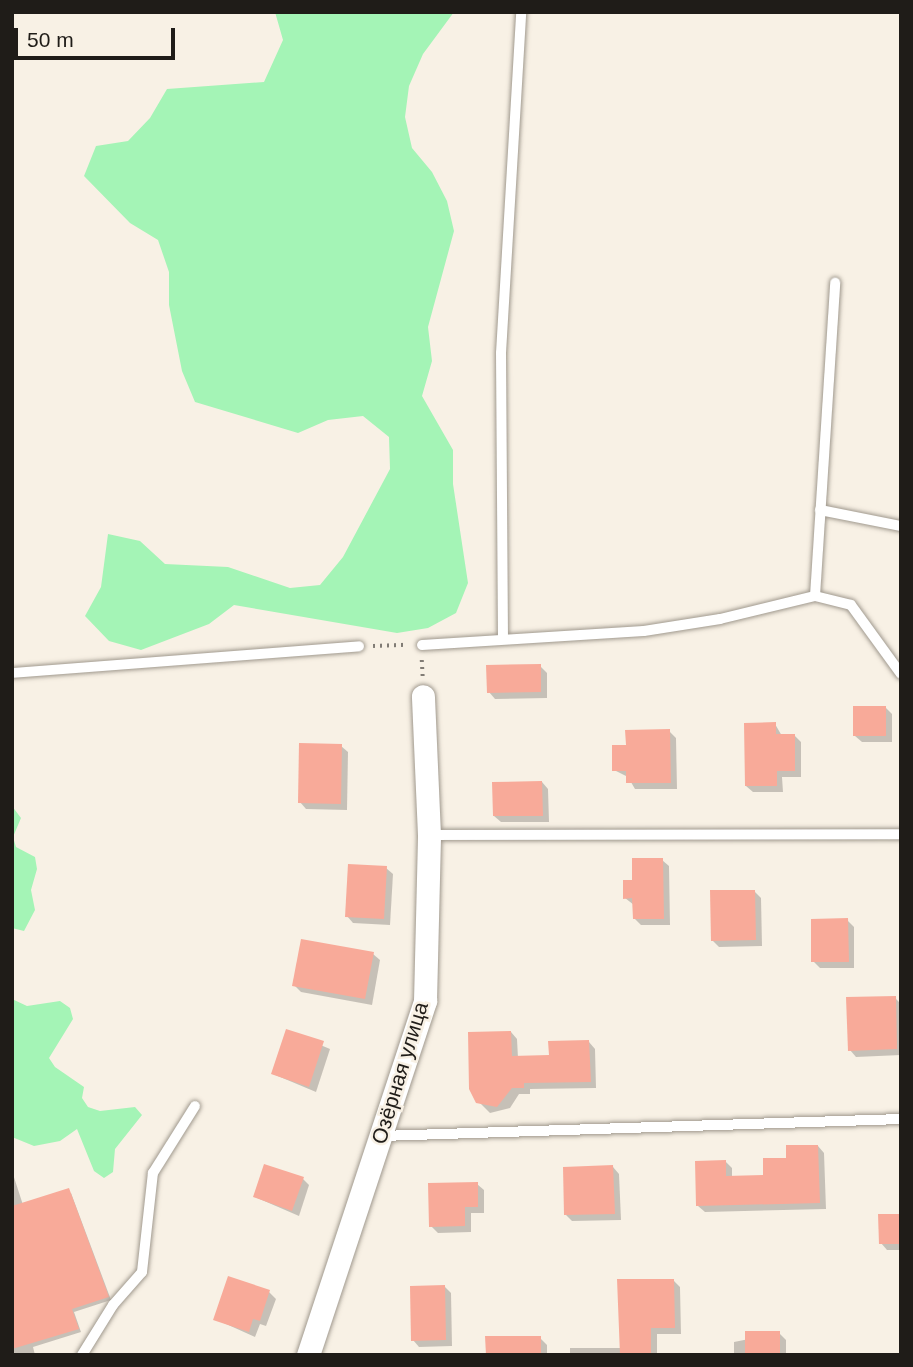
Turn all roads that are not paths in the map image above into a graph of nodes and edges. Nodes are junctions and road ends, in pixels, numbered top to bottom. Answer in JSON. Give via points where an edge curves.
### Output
{"nodes":[{"id":1,"x":522,"y":12,"type":"edge"},
{"id":2,"x":835,"y":283,"type":"dead end"},
{"id":3,"x":820,"y":510,"type":"junction"},
{"id":4,"x":901,"y":526,"type":"edge"},
{"id":5,"x":815,"y":596,"type":"junction"},
{"id":6,"x":503,"y":639,"type":"junction"},
{"id":7,"x":422,"y":645,"type":"road end"},
{"id":8,"x":359,"y":646,"type":"road end"},
{"id":9,"x":12,"y":673,"type":"edge"},
{"id":10,"x":901,"y":674,"type":"edge"},
{"id":11,"x":423,"y":696,"type":"road end"},
{"id":12,"x":901,"y":834,"type":"edge"},
{"id":13,"x":429,"y":835,"type":"junction"},
{"id":14,"x":195,"y":1106,"type":"dead end"},
{"id":15,"x":901,"y":1119,"type":"edge"},
{"id":16,"x":381,"y":1136,"type":"junction"},
{"id":17,"x":82,"y":1355,"type":"edge"},
{"id":18,"x":308,"y":1355,"type":"edge"}],
"edges":[{"from":1,"to":6,"type":"lane","via":[[501,353]]},
{"from":2,"to":3,"type":"lane"},
{"from":3,"to":4,"type":"lane"},
{"from":3,"to":5,"type":"lane"},
{"from":5,"to":6,"type":"lane","via":[[720,620],[644,631]]},
{"from":5,"to":10,"type":"lane","via":[[850,605]]},
{"from":6,"to":7,"type":"lane"},
{"from":8,"to":9,"type":"lane"},
{"from":11,"to":13,"type":"street","name":"Озёрная улица"},
{"from":12,"to":13,"type":"lane"},
{"from":13,"to":16,"type":"street","name":"Озёрная улица","via":[[425,1000]]},
{"from":14,"to":17,"type":"lane","via":[[153,1174],[142,1272],[113,1305]]},
{"from":15,"to":16,"type":"lane"},
{"from":16,"to":18,"type":"street","name":"Озёрная улица"}]}
